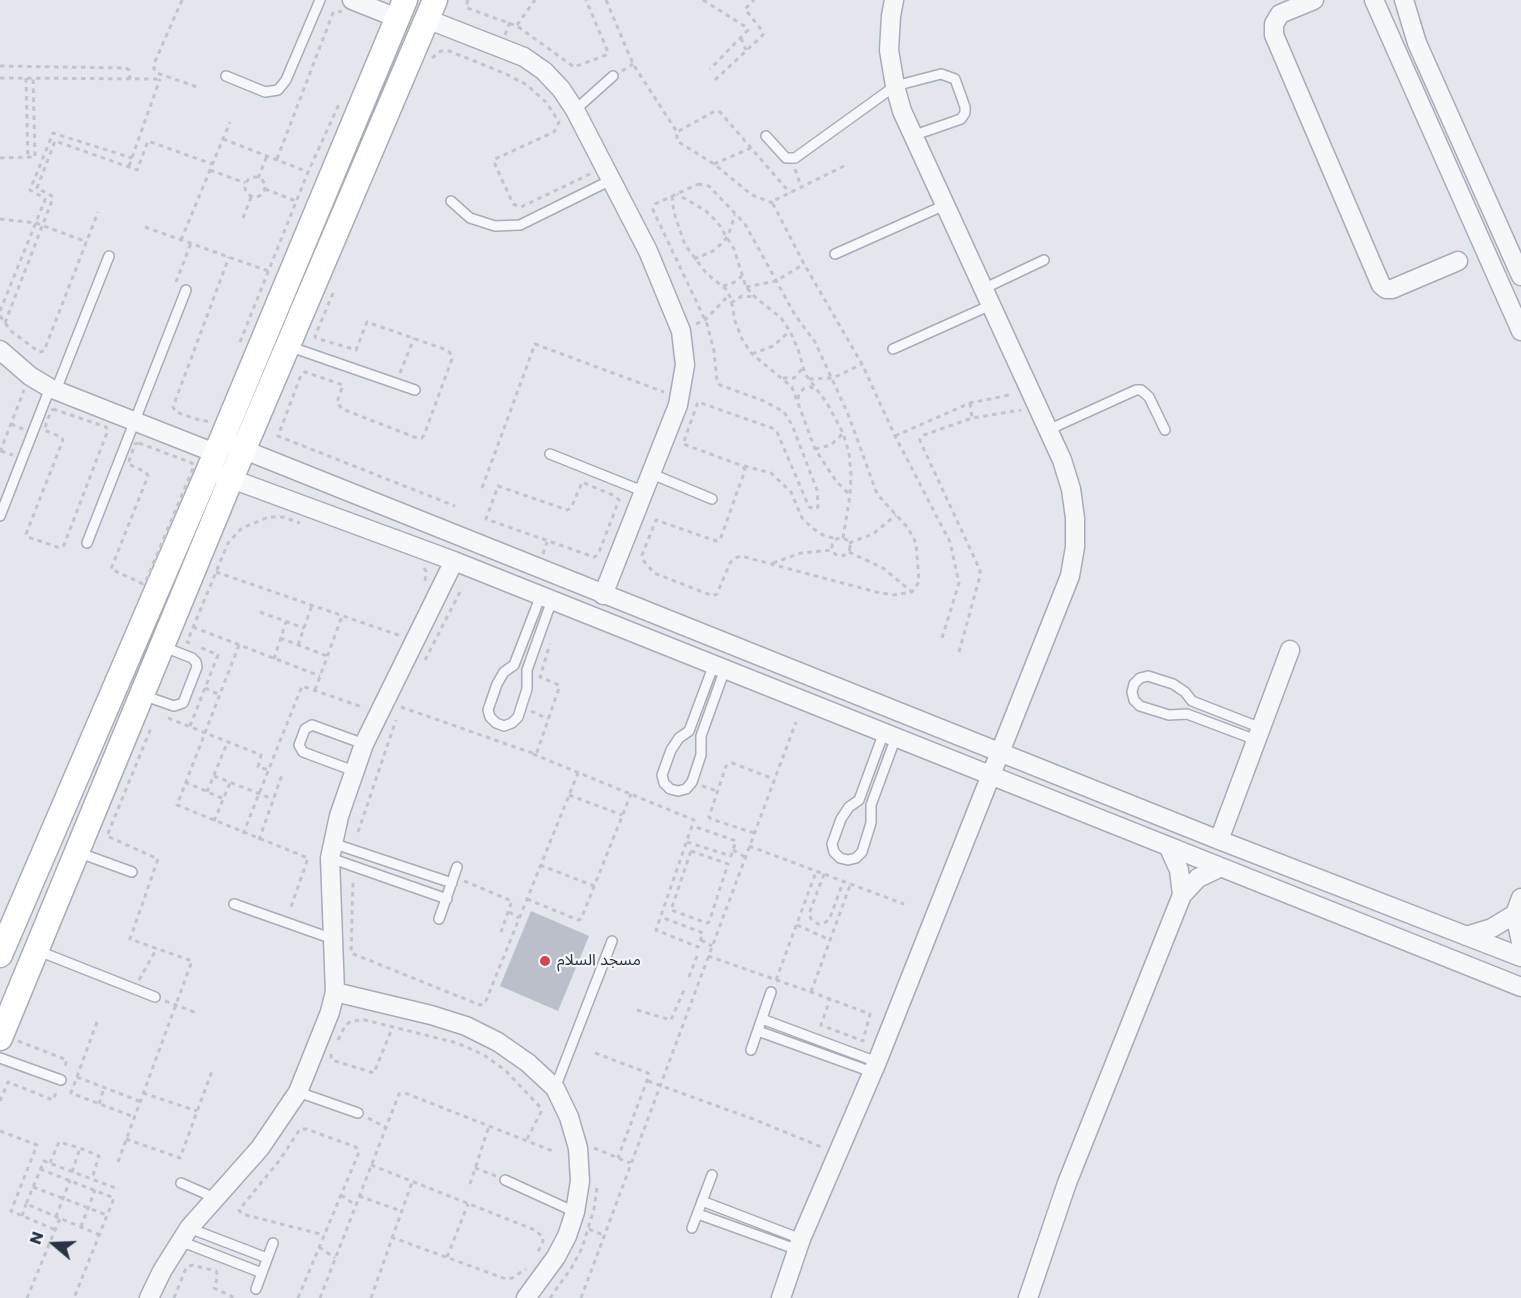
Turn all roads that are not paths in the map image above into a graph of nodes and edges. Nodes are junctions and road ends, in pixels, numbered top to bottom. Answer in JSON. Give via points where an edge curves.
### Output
{"nodes":[{"id":1,"x":320,"y":0,"type":"edge"},
{"id":2,"x":894,"y":0,"type":"edge"},
{"id":3,"x":1314,"y":0,"type":"edge"},
{"id":4,"x":1374,"y":0,"type":"edge"},
{"id":5,"x":1404,"y":0,"type":"edge"},
{"id":6,"x":349,"y":7,"type":"edge"},
{"id":7,"x":401,"y":9,"type":"edge"},
{"id":8,"x":431,"y":9,"type":"edge"},
{"id":9,"x":226,"y":76,"type":"dead end"},
{"id":10,"x":613,"y":76,"type":"dead end"},
{"id":11,"x":895,"y":86,"type":"junction"},
{"id":12,"x":351,"y":102,"type":"junction"},
{"id":13,"x":575,"y":110,"type":"junction"},
{"id":14,"x":384,"y":121,"type":"junction"},
{"id":15,"x":766,"y":136,"type":"dead end"},
{"id":16,"x":912,"y":136,"type":"junction"},
{"id":17,"x":608,"y":173,"type":"junction"},
{"id":18,"x":451,"y":201,"type":"dead end"},
{"id":19,"x":945,"y":205,"type":"junction"},
{"id":20,"x":835,"y":254,"type":"dead end"},
{"id":21,"x":109,"y":256,"type":"dead end"},
{"id":22,"x":1044,"y":260,"type":"dead end"},
{"id":23,"x":1458,"y":261,"type":"dead end"},
{"id":24,"x":1521,"y":276,"type":"edge"},
{"id":25,"x":186,"y":290,"type":"dead end"},
{"id":26,"x":987,"y":297,"type":"junction"},
{"id":27,"x":1521,"y":331,"type":"edge"},
{"id":28,"x":288,"y":346,"type":"junction"},
{"id":29,"x":893,"y":349,"type":"dead end"},
{"id":30,"x":0,"y":350,"type":"edge"},
{"id":31,"x":53,"y":389,"type":"junction"},
{"id":32,"x":415,"y":390,"type":"dead end"},
{"id":33,"x":135,"y":420,"type":"junction"},
{"id":34,"x":1048,"y":430,"type":"junction"},
{"id":35,"x":1165,"y":430,"type":"dead end"},
{"id":36,"x":213,"y":446,"type":"junction"},
{"id":37,"x":244,"y":450,"type":"junction"},
{"id":38,"x":550,"y":454,"type":"dead end"},
{"id":39,"x":652,"y":474,"type":"junction"},
{"id":40,"x":231,"y":478,"type":"junction"},
{"id":41,"x":645,"y":492,"type":"junction"},
{"id":42,"x":712,"y":499,"type":"dead end"},
{"id":43,"x":0,"y":516,"type":"edge"},
{"id":44,"x":87,"y":543,"type":"dead end"},
{"id":45,"x":454,"y":561,"type":"junction"},
{"id":46,"x":603,"y":595,"type":"junction"},
{"id":47,"x":547,"y":598,"type":"junction"},
{"id":48,"x":162,"y":646,"type":"junction"},
{"id":49,"x":1290,"y":650,"type":"dead end"},
{"id":50,"x":720,"y":667,"type":"junction"},
{"id":51,"x":142,"y":695,"type":"junction"},
{"id":52,"x":1258,"y":734,"type":"junction"},
{"id":53,"x":890,"y":735,"type":"junction"},
{"id":54,"x":364,"y":744,"type":"junction"},
{"id":55,"x":1000,"y":752,"type":"junction"},
{"id":56,"x":354,"y":771,"type":"junction"},
{"id":57,"x":992,"y":775,"type":"junction"},
{"id":58,"x":1219,"y":840,"type":"junction"},
{"id":59,"x":1169,"y":848,"type":"junction"},
{"id":60,"x":331,"y":851,"type":"junction"},
{"id":61,"x":77,"y":852,"type":"junction"},
{"id":62,"x":1219,"y":868,"type":"junction"},
{"id":63,"x":132,"y":872,"type":"dead end"},
{"id":64,"x":1182,"y":895,"type":"junction"},
{"id":65,"x":447,"y":899,"type":"junction"},
{"id":66,"x":234,"y":904,"type":"dead end"},
{"id":67,"x":1518,"y":906,"type":"edge"},
{"id":68,"x":440,"y":919,"type":"dead end"},
{"id":69,"x":1440,"y":926,"type":"junction"},
{"id":70,"x":1466,"y":936,"type":"junction"},
{"id":71,"x":333,"y":939,"type":"junction"},
{"id":72,"x":612,"y":941,"type":"dead end"},
{"id":73,"x":1521,"y":942,"type":"edge"},
{"id":74,"x":36,"y":951,"type":"junction"},
{"id":75,"x":1430,"y":951,"type":"junction"},
{"id":76,"x":0,"y":955,"type":"edge"},
{"id":77,"x":1521,"y":957,"type":"edge"},
{"id":78,"x":1521,"y":987,"type":"edge"},
{"id":79,"x":335,"y":992,"type":"junction"},
{"id":80,"x":771,"y":992,"type":"dead end"},
{"id":81,"x":155,"y":996,"type":"dead end"},
{"id":82,"x":762,"y":1019,"type":"junction"},
{"id":83,"x":758,"y":1031,"type":"junction"},
{"id":84,"x":8,"y":1037,"type":"edge"},
{"id":85,"x":751,"y":1050,"type":"dead end"},
{"id":86,"x":0,"y":1059,"type":"edge"},
{"id":87,"x":875,"y":1067,"type":"junction"},
{"id":88,"x":61,"y":1080,"type":"road end"},
{"id":89,"x":555,"y":1088,"type":"junction"},
{"id":90,"x":298,"y":1092,"type":"junction"},
{"id":91,"x":358,"y":1113,"type":"road end"},
{"id":92,"x":712,"y":1175,"type":"dead end"},
{"id":93,"x":505,"y":1180,"type":"road end"},
{"id":94,"x":181,"y":1183,"type":"dead end"},
{"id":95,"x":215,"y":1198,"type":"junction"},
{"id":96,"x":702,"y":1202,"type":"junction"},
{"id":97,"x":575,"y":1212,"type":"junction"},
{"id":98,"x":698,"y":1214,"type":"junction"},
{"id":99,"x":693,"y":1228,"type":"dead end"},
{"id":100,"x":185,"y":1235,"type":"junction"},
{"id":101,"x":273,"y":1243,"type":"dead end"},
{"id":102,"x":800,"y":1245,"type":"junction"},
{"id":103,"x":267,"y":1258,"type":"junction"},
{"id":104,"x":262,"y":1273,"type":"junction"},
{"id":105,"x":256,"y":1289,"type":"dead end"},
{"id":106,"x":149,"y":1298,"type":"edge"},
{"id":107,"x":526,"y":1298,"type":"edge"},
{"id":108,"x":781,"y":1298,"type":"edge"},
{"id":109,"x":1028,"y":1298,"type":"edge"}],
"edges":[{"from":1,"to":9,"type":"lane","via":[[282,86],[265,92]]},
{"from":2,"to":11,"type":"street","via":[[890,50]]},
{"from":3,"to":23,"type":"street","via":[[1280,14],[1274,24],[1274,35],[1381,285],[1392,289]]},
{"from":4,"to":27,"type":"street"},
{"from":5,"to":24,"type":"street","via":[[1417,43]]},
{"from":6,"to":7,"type":"street"},
{"from":7,"to":12,"type":"street"},
{"from":8,"to":13,"type":"street","via":[[544,71]]},
{"from":8,"to":14,"type":"street"},
{"from":10,"to":13,"type":"lane"},
{"from":11,"to":15,"type":"lane","via":[[792,159],[786,158]]},
{"from":11,"to":16,"type":"street"},
{"from":11,"to":16,"type":"lane","via":[[946,74],[955,79],[962,97],[962,118]]},
{"from":12,"to":14,"type":"street"},
{"from":12,"to":36,"type":"street"},
{"from":13,"to":17,"type":"street"},
{"from":14,"to":28,"type":"street"},
{"from":16,"to":19,"type":"street"},
{"from":17,"to":18,"type":"lane","via":[[520,225],[495,226],[470,218]]},
{"from":17,"to":39,"type":"street","via":[[648,251],[681,331],[685,365],[680,398]]},
{"from":19,"to":20,"type":"lane"},
{"from":19,"to":26,"type":"street"},
{"from":21,"to":31,"type":"lane"},
{"from":22,"to":26,"type":"lane"},
{"from":25,"to":33,"type":"lane"},
{"from":26,"to":29,"type":"lane"},
{"from":26,"to":34,"type":"street"},
{"from":28,"to":32,"type":"lane"},
{"from":28,"to":37,"type":"street"},
{"from":30,"to":31,"type":"street","via":[[30,376]]},
{"from":31,"to":33,"type":"street"},
{"from":31,"to":43,"type":"lane"},
{"from":33,"to":36,"type":"street"},
{"from":33,"to":44,"type":"lane"},
{"from":34,"to":35,"type":"lane","via":[[1136,390],[1149,397]]},
{"from":34,"to":55,"type":"street","via":[[1071,489],[1075,547],[1070,576]]},
{"from":36,"to":37,"type":"street"},
{"from":36,"to":40,"type":"street"},
{"from":36,"to":76,"type":"street"},
{"from":37,"to":40,"type":"street"},
{"from":37,"to":46,"type":"street"},
{"from":38,"to":41,"type":"lane"},
{"from":39,"to":41,"type":"street"},
{"from":39,"to":42,"type":"lane"},
{"from":40,"to":45,"type":"street"},
{"from":40,"to":48,"type":"street"},
{"from":41,"to":46,"type":"street"},
{"from":45,"to":47,"type":"street"},
{"from":45,"to":54,"type":"street"},
{"from":46,"to":55,"type":"street"},
{"from":47,"to":47,"type":"lane","via":[[514,665],[500,678],[488,710],[490,717],[504,726],[518,717]]},
{"from":47,"to":50,"type":"street"},
{"from":48,"to":51,"type":"street"},
{"from":48,"to":51,"type":"lane","via":[[196,662],[183,703],[174,706]]},
{"from":49,"to":52,"type":"street"},
{"from":50,"to":50,"type":"lane","via":[[689,731],[674,743],[662,775],[670,789],[686,789],[693,782]]},
{"from":50,"to":53,"type":"street"},
{"from":51,"to":61,"type":"street"},
{"from":52,"to":52,"type":"lane","via":[[1192,702],[1173,684],[1148,676],[1134,684],[1134,700],[1140,706]]},
{"from":52,"to":58,"type":"street"},
{"from":53,"to":53,"type":"lane","via":[[859,800],[841,819],[832,844],[840,858],[856,858],[862,852]]},
{"from":53,"to":57,"type":"street"},
{"from":54,"to":56,"type":"street"},
{"from":54,"to":56,"type":"lane","via":[[312,725],[305,729],[299,746],[303,752]]},
{"from":55,"to":57,"type":"street"},
{"from":55,"to":58,"type":"street"},
{"from":56,"to":60,"type":"street"},
{"from":57,"to":59,"type":"street"},
{"from":57,"to":87,"type":"street"},
{"from":58,"to":69,"type":"street"},
{"from":59,"to":62,"type":"street"},
{"from":59,"to":64,"type":"street","via":[[1179,870]]},
{"from":60,"to":65,"type":"lane"},
{"from":60,"to":65,"type":"lane","via":[[454,876]]},
{"from":60,"to":71,"type":"street"},
{"from":61,"to":63,"type":"lane"},
{"from":61,"to":74,"type":"street"},
{"from":62,"to":64,"type":"street","via":[[1198,878]]},
{"from":62,"to":75,"type":"street"},
{"from":64,"to":109,"type":"street","via":[[1067,1183]]},
{"from":65,"to":68,"type":"lane"},
{"from":66,"to":71,"type":"lane"},
{"from":67,"to":70,"type":"street","via":[[1492,928]]},
{"from":67,"to":73,"type":"street"},
{"from":69,"to":70,"type":"street"},
{"from":69,"to":75,"type":"street"},
{"from":70,"to":77,"type":"street"},
{"from":71,"to":79,"type":"street"},
{"from":72,"to":89,"type":"lane"},
{"from":74,"to":81,"type":"lane"},
{"from":74,"to":84,"type":"street"},
{"from":75,"to":78,"type":"street"},
{"from":79,"to":89,"type":"street","via":[[465,1026],[513,1052]]},
{"from":79,"to":90,"type":"street"},
{"from":80,"to":82,"type":"lane"},
{"from":82,"to":83,"type":"lane"},
{"from":82,"to":87,"type":"lane"},
{"from":83,"to":85,"type":"lane"},
{"from":83,"to":87,"type":"lane"},
{"from":86,"to":88,"type":"lane"},
{"from":87,"to":102,"type":"street"},
{"from":89,"to":97,"type":"street","via":[[578,1148],[580,1181]]},
{"from":90,"to":91,"type":"lane"},
{"from":90,"to":95,"type":"street","via":[[260,1148]]},
{"from":92,"to":96,"type":"lane"},
{"from":93,"to":97,"type":"lane"},
{"from":94,"to":95,"type":"lane"},
{"from":95,"to":100,"type":"street"},
{"from":96,"to":98,"type":"lane"},
{"from":96,"to":102,"type":"lane"},
{"from":97,"to":107,"type":"street","via":[[556,1257]]},
{"from":98,"to":99,"type":"lane"},
{"from":98,"to":102,"type":"lane"},
{"from":100,"to":103,"type":"lane"},
{"from":100,"to":104,"type":"lane"},
{"from":100,"to":106,"type":"street"},
{"from":101,"to":103,"type":"lane"},
{"from":102,"to":108,"type":"street"},
{"from":103,"to":104,"type":"lane"},
{"from":104,"to":105,"type":"lane"}]}
